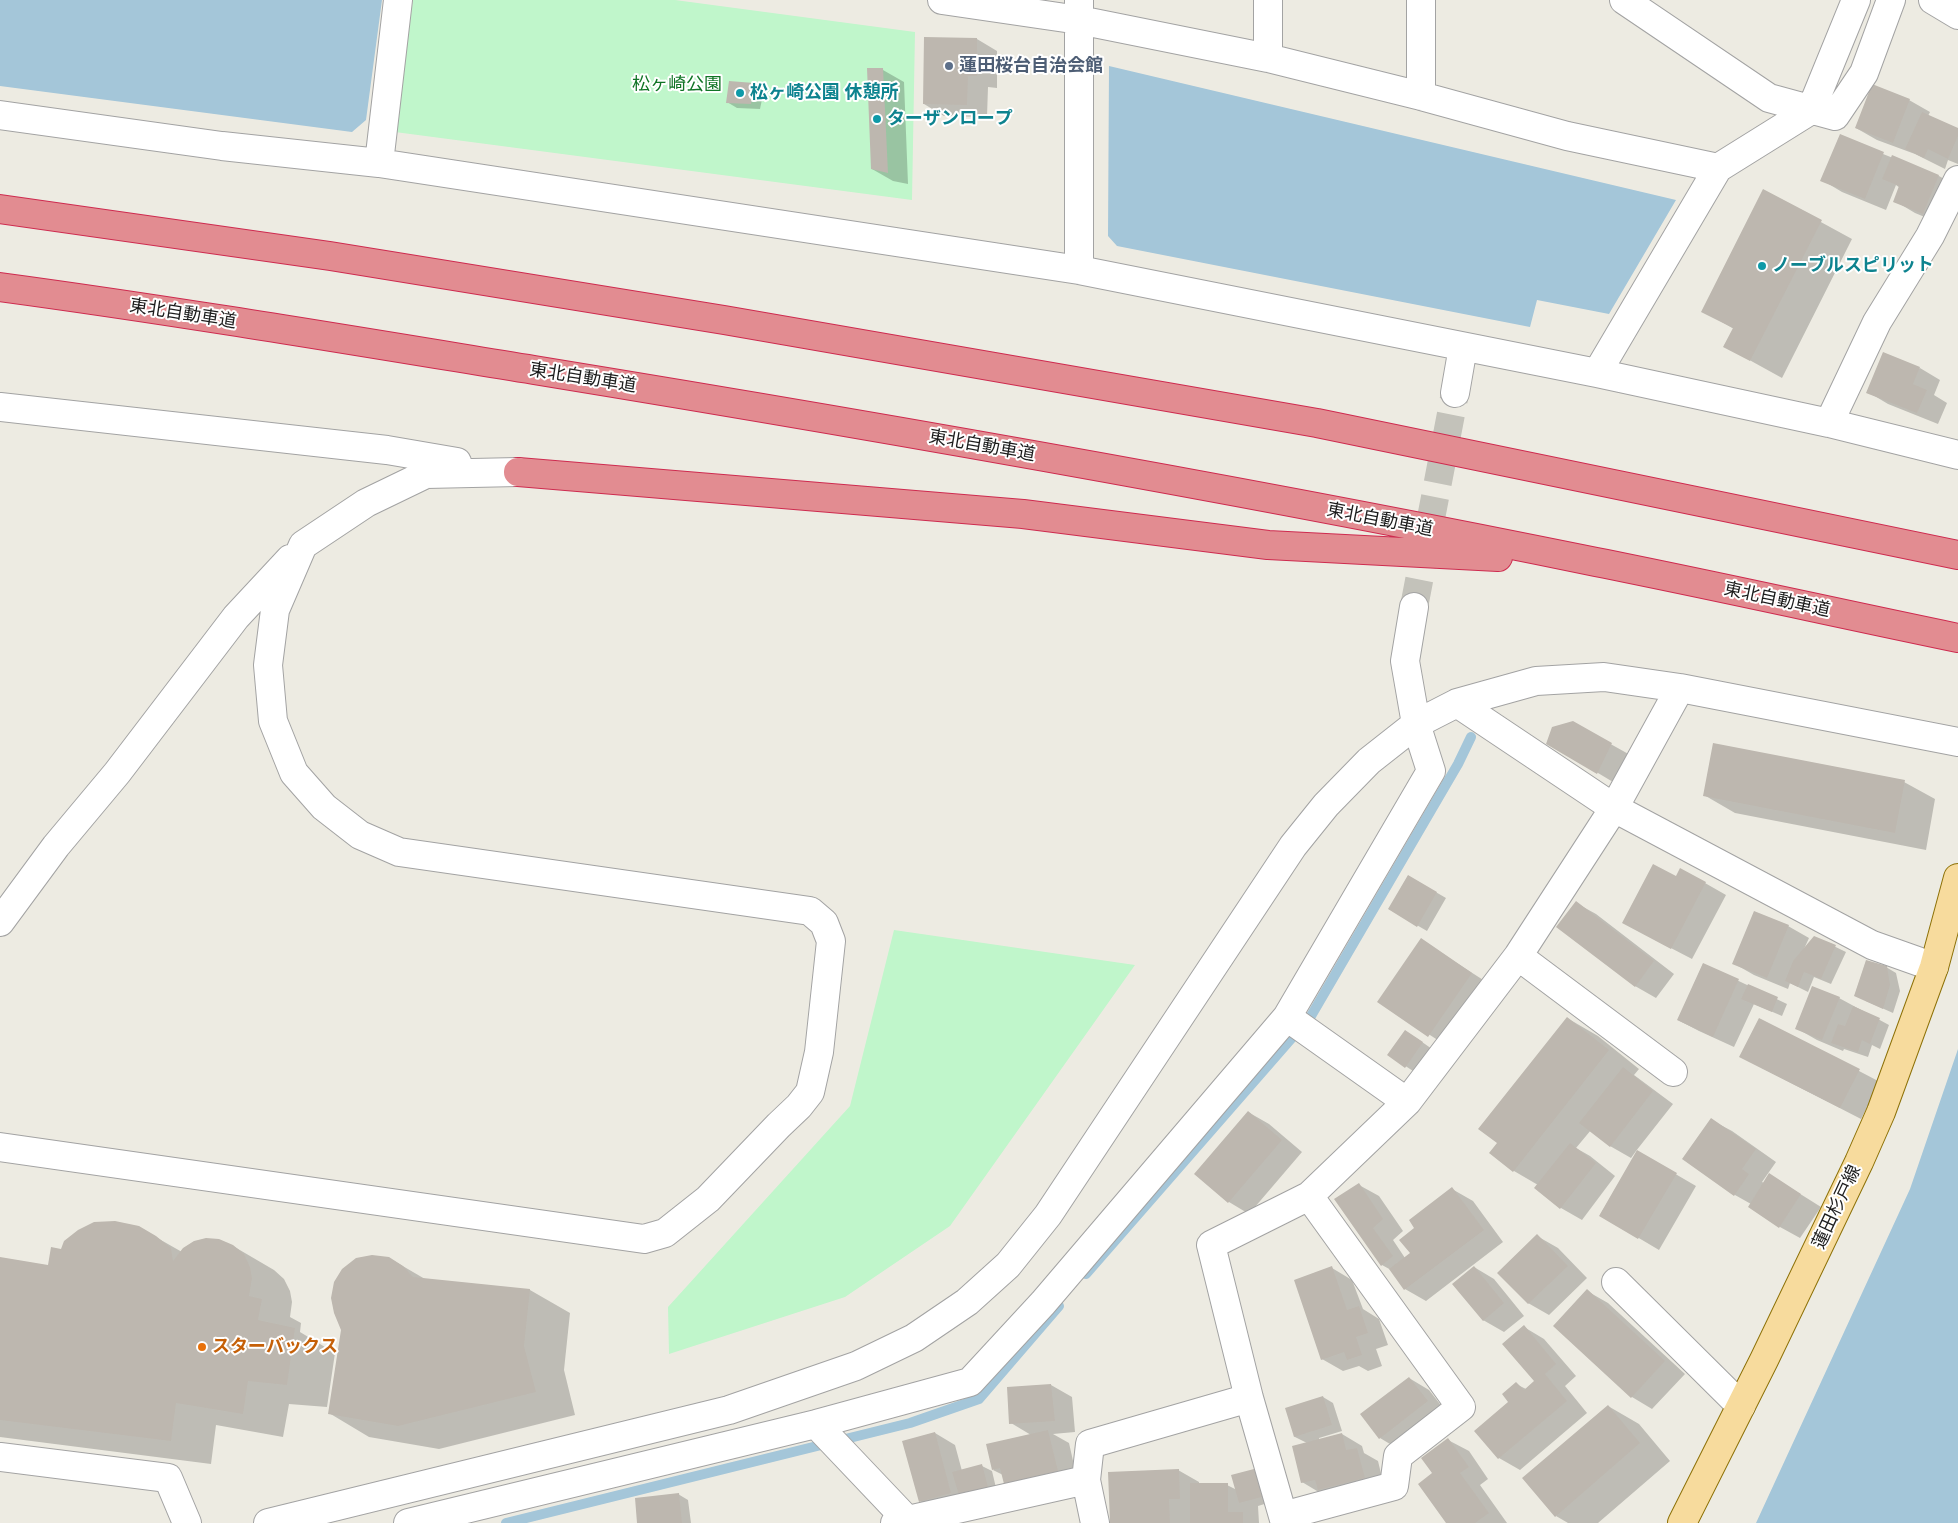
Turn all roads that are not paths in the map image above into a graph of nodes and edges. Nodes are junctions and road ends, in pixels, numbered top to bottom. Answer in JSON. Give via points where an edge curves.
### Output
{"nodes":[{"id":1,"x":398,"y":0,"type":"edge"},
{"id":2,"x":942,"y":0,"type":"edge"},
{"id":3,"x":1268,"y":0,"type":"edge"},
{"id":4,"x":1421,"y":0,"type":"edge"},
{"id":5,"x":1624,"y":0,"type":"edge"},
{"id":6,"x":1856,"y":0,"type":"edge"},
{"id":7,"x":1890,"y":0,"type":"edge"},
{"id":8,"x":1932,"y":0,"type":"edge"},
{"id":9,"x":1080,"y":10,"type":"edge"},
{"id":10,"x":1958,"y":15,"type":"edge"},
{"id":11,"x":1268,"y":58,"type":"junction"},
{"id":12,"x":1421,"y":96,"type":"junction"},
{"id":13,"x":1811,"y":110,"type":"junction"},
{"id":14,"x":0,"y":115,"type":"edge"},
{"id":15,"x":379,"y":163,"type":"junction"},
{"id":16,"x":1718,"y":168,"type":"junction"},
{"id":17,"x":1958,"y":180,"type":"edge"},
{"id":18,"x":0,"y":209,"type":"edge"},
{"id":19,"x":1079,"y":270,"type":"junction"},
{"id":20,"x":0,"y":287,"type":"edge"},
{"id":21,"x":1463,"y":347,"type":"junction"},
{"id":22,"x":1597,"y":373,"type":"junction"},
{"id":23,"x":1455,"y":392,"type":"tunnel mouth"},
{"id":24,"x":0,"y":407,"type":"edge"},
{"id":25,"x":1829,"y":423,"type":"junction"},
{"id":26,"x":1958,"y":454,"type":"edge"},
{"id":27,"x":518,"y":472,"type":"junction"},
{"id":28,"x":303,"y":545,"type":"junction"},
{"id":29,"x":1958,"y":555,"type":"edge"},
{"id":30,"x":1595,"y":562,"type":"junction"},
{"id":31,"x":1414,"y":607,"type":"tunnel mouth"},
{"id":32,"x":1958,"y":638,"type":"edge"},
{"id":33,"x":1680,"y":688,"type":"junction"},
{"id":34,"x":1457,"y":703,"type":"junction"},
{"id":35,"x":1416,"y":724,"type":"junction"},
{"id":36,"x":1958,"y":742,"type":"edge"},
{"id":37,"x":1614,"y":808,"type":"junction"},
{"id":38,"x":1958,"y":878,"type":"edge"},
{"id":39,"x":0,"y":922,"type":"edge"},
{"id":40,"x":1518,"y":956,"type":"junction"},
{"id":41,"x":1934,"y":967,"type":"junction"},
{"id":42,"x":1287,"y":1018,"type":"junction"},
{"id":43,"x":1673,"y":1072,"type":"dead end"},
{"id":44,"x":1407,"y":1102,"type":"junction"},
{"id":45,"x":0,"y":1147,"type":"edge"},
{"id":46,"x":1309,"y":1196,"type":"junction"},
{"id":47,"x":1616,"y":1282,"type":"dead end"},
{"id":48,"x":1249,"y":1398,"type":"junction"},
{"id":49,"x":1741,"y":1406,"type":"junction"},
{"id":50,"x":816,"y":1424,"type":"junction"},
{"id":51,"x":0,"y":1458,"type":"edge"},
{"id":52,"x":1086,"y":1480,"type":"junction"},
{"id":53,"x":1284,"y":1519,"type":"edge"},
{"id":54,"x":905,"y":1522,"type":"edge"},
{"id":55,"x":187,"y":1523,"type":"edge"},
{"id":56,"x":268,"y":1523,"type":"edge"},
{"id":57,"x":408,"y":1523,"type":"edge"},
{"id":58,"x":1096,"y":1523,"type":"edge"},
{"id":59,"x":1682,"y":1523,"type":"edge"}],
"edges":[{"from":1,"to":15,"type":"street"},
{"from":2,"to":9,"type":"street"},
{"from":3,"to":11,"type":"street"},
{"from":4,"to":12,"type":"street"},
{"from":5,"to":13,"type":"street","via":[[1769,98]]},
{"from":6,"to":13,"type":"street"},
{"from":7,"to":13,"type":"street","via":[[1864,73],[1835,116]]},
{"from":8,"to":10,"type":"street"},
{"from":9,"to":11,"type":"street"},
{"from":9,"to":19,"type":"street"},
{"from":11,"to":12,"type":"street"},
{"from":12,"to":16,"type":"street","via":[[1567,136]]},
{"from":13,"to":16,"type":"street"},
{"from":14,"to":15,"type":"street","via":[[222,146]]},
{"from":15,"to":19,"type":"street"},
{"from":16,"to":22,"type":"street"},
{"from":17,"to":25,"type":"street","via":[[1930,236],[1877,322]]},
{"from":18,"to":29,"type":"highway","via":[[330,256],[714,318],[1317,423]]},
{"from":19,"to":21,"type":"street"},
{"from":20,"to":30,"type":"highway","name":"東北自動車道","via":[[742,404],[1276,499]]},
{"from":21,"to":22,"type":"street"},
{"from":21,"to":23,"type":"street"},
{"from":22,"to":25,"type":"street"},
{"from":24,"to":27,"type":"street","via":[[386,450]]},
{"from":25,"to":26,"type":"street"},
{"from":27,"to":28,"type":"street","via":[[426,474],[366,503]]},
{"from":27,"to":30,"type":"highway","via":[[1023,514],[1268,545]]},
{"from":28,"to":39,"type":"street","via":[[236,617]]},
{"from":28,"to":45,"type":"street","via":[[275,610],[268,665],[272,721],[294,773],[324,807],[360,835],[398,852],[810,911],[824,923],[831,941],[819,1052],[810,1092],[708,1200],[665,1232],[644,1239]]},
{"from":30,"to":32,"type":"highway","name":"東北自動車道"},
{"from":31,"to":35,"type":"street","via":[[1405,661]]},
{"from":33,"to":34,"type":"street","via":[[1604,677],[1536,681]]},
{"from":33,"to":36,"type":"street"},
{"from":33,"to":37,"type":"street"},
{"from":34,"to":35,"type":"street"},
{"from":34,"to":37,"type":"street"},
{"from":35,"to":42,"type":"street","via":[[1431,771]]},
{"from":35,"to":56,"type":"street","via":[[1369,761],[1326,805],[1293,846],[1048,1215],[1008,1265],[967,1302],[914,1338],[856,1366],[729,1410]]},
{"from":37,"to":40,"type":"street"},
{"from":37,"to":41,"type":"street","via":[[1872,945]]},
{"from":38,"to":41,"type":"main road","name":"蓮田杉戸線"},
{"from":40,"to":43,"type":"street"},
{"from":40,"to":44,"type":"street"},
{"from":41,"to":49,"type":"main road","name":"蓮田杉戸線","via":[[1881,1112]]},
{"from":42,"to":44,"type":"street"},
{"from":42,"to":50,"type":"street","via":[[1043,1303],[970,1382]]},
{"from":44,"to":46,"type":"street"},
{"from":46,"to":48,"type":"street","via":[[1211,1245]]},
{"from":46,"to":53,"type":"street","via":[[1461,1407],[1398,1456],[1394,1486]]},
{"from":47,"to":49,"type":"street"},
{"from":48,"to":52,"type":"street","via":[[1090,1444]]},
{"from":48,"to":53,"type":"street"},
{"from":49,"to":59,"type":"main road","name":"蓮田杉戸線"},
{"from":50,"to":54,"type":"street"},
{"from":50,"to":57,"type":"street"},
{"from":51,"to":55,"type":"street","via":[[168,1478]]},
{"from":52,"to":54,"type":"street"},
{"from":52,"to":58,"type":"street"}]}
